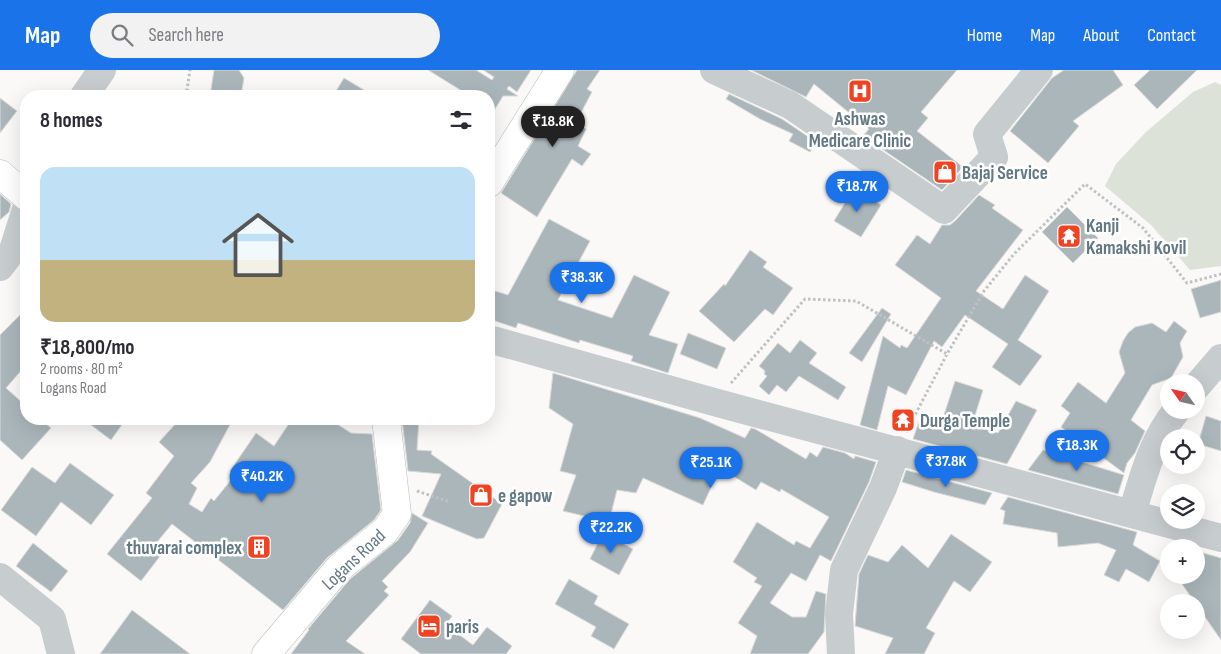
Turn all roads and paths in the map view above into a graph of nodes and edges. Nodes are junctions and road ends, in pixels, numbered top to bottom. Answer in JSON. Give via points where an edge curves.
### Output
{"nodes":[{"id":1,"x":102,"y":70,"type":"edge"},
{"id":2,"x":190,"y":70,"type":"edge"},
{"id":3,"x":560,"y":70,"type":"edge"},
{"id":4,"x":714,"y":70,"type":"edge"},
{"id":5,"x":1039,"y":70,"type":"edge"},
{"id":6,"x":88,"y":90,"type":"edge"},
{"id":7,"x":187,"y":90,"type":"edge"},
{"id":8,"x":495,"y":173,"type":"edge"},
{"id":9,"x":0,"y":174,"type":"edge"},
{"id":10,"x":20,"y":191,"type":"edge"},
{"id":11,"x":20,"y":228,"type":"edge"},
{"id":12,"x":0,"y":267,"type":"edge"},
{"id":13,"x":1221,"y":274,"type":"edge"},
{"id":14,"x":495,"y":341,"type":"edge"},
{"id":15,"x":947,"y":354,"type":"junction"},
{"id":16,"x":1221,"y":358,"type":"edge"},
{"id":17,"x":1205,"y":377,"type":"edge"},
{"id":18,"x":714,"y":402,"type":"junction"},
{"id":19,"x":1169,"y":419,"type":"edge"},
{"id":20,"x":385,"y":425,"type":"edge"},
{"id":21,"x":897,"y":450,"type":"junction"},
{"id":22,"x":394,"y":487,"type":"junction"},
{"id":23,"x":450,"y":502,"type":"dead end"},
{"id":24,"x":1132,"y":514,"type":"junction"},
{"id":25,"x":1221,"y":538,"type":"edge"},
{"id":26,"x":0,"y":577,"type":"edge"},
{"id":27,"x":61,"y":654,"type":"edge"},
{"id":28,"x":266,"y":654,"type":"edge"},
{"id":29,"x":841,"y":654,"type":"edge"}],
"edges":[{"from":1,"to":6,"type":"street"},
{"from":2,"to":7,"type":"path"},
{"from":3,"to":8,"type":"main road"},
{"from":4,"to":5,"type":"street","via":[[790,105],[944,210],[994,157],[988,134]]},
{"from":9,"to":10,"type":"main road"},
{"from":11,"to":12,"type":"street","via":[[13,250]]},
{"from":13,"to":15,"type":"path","via":[[1187,283],[1143,228],[1085,184],[1002,268],[984,291]]},
{"from":14,"to":18,"type":"street"},
{"from":15,"to":18,"type":"path","via":[[856,301],[805,299]]},
{"from":15,"to":21,"type":"path"},
{"from":16,"to":17,"type":"street"},
{"from":18,"to":21,"type":"street"},
{"from":19,"to":24,"type":"street","via":[[1149,457]]},
{"from":20,"to":22,"type":"main road","name":"Logans Road"},
{"from":21,"to":24,"type":"street"},
{"from":21,"to":29,"type":"street","via":[[844,570],[838,614]]},
{"from":22,"to":23,"type":"path","via":[[423,492]]},
{"from":22,"to":28,"type":"main road","name":"Logans Road","via":[[397,514],[385,531],[339,568]]},
{"from":24,"to":25,"type":"street"},
{"from":26,"to":27,"type":"street","via":[[52,619]]}]}
